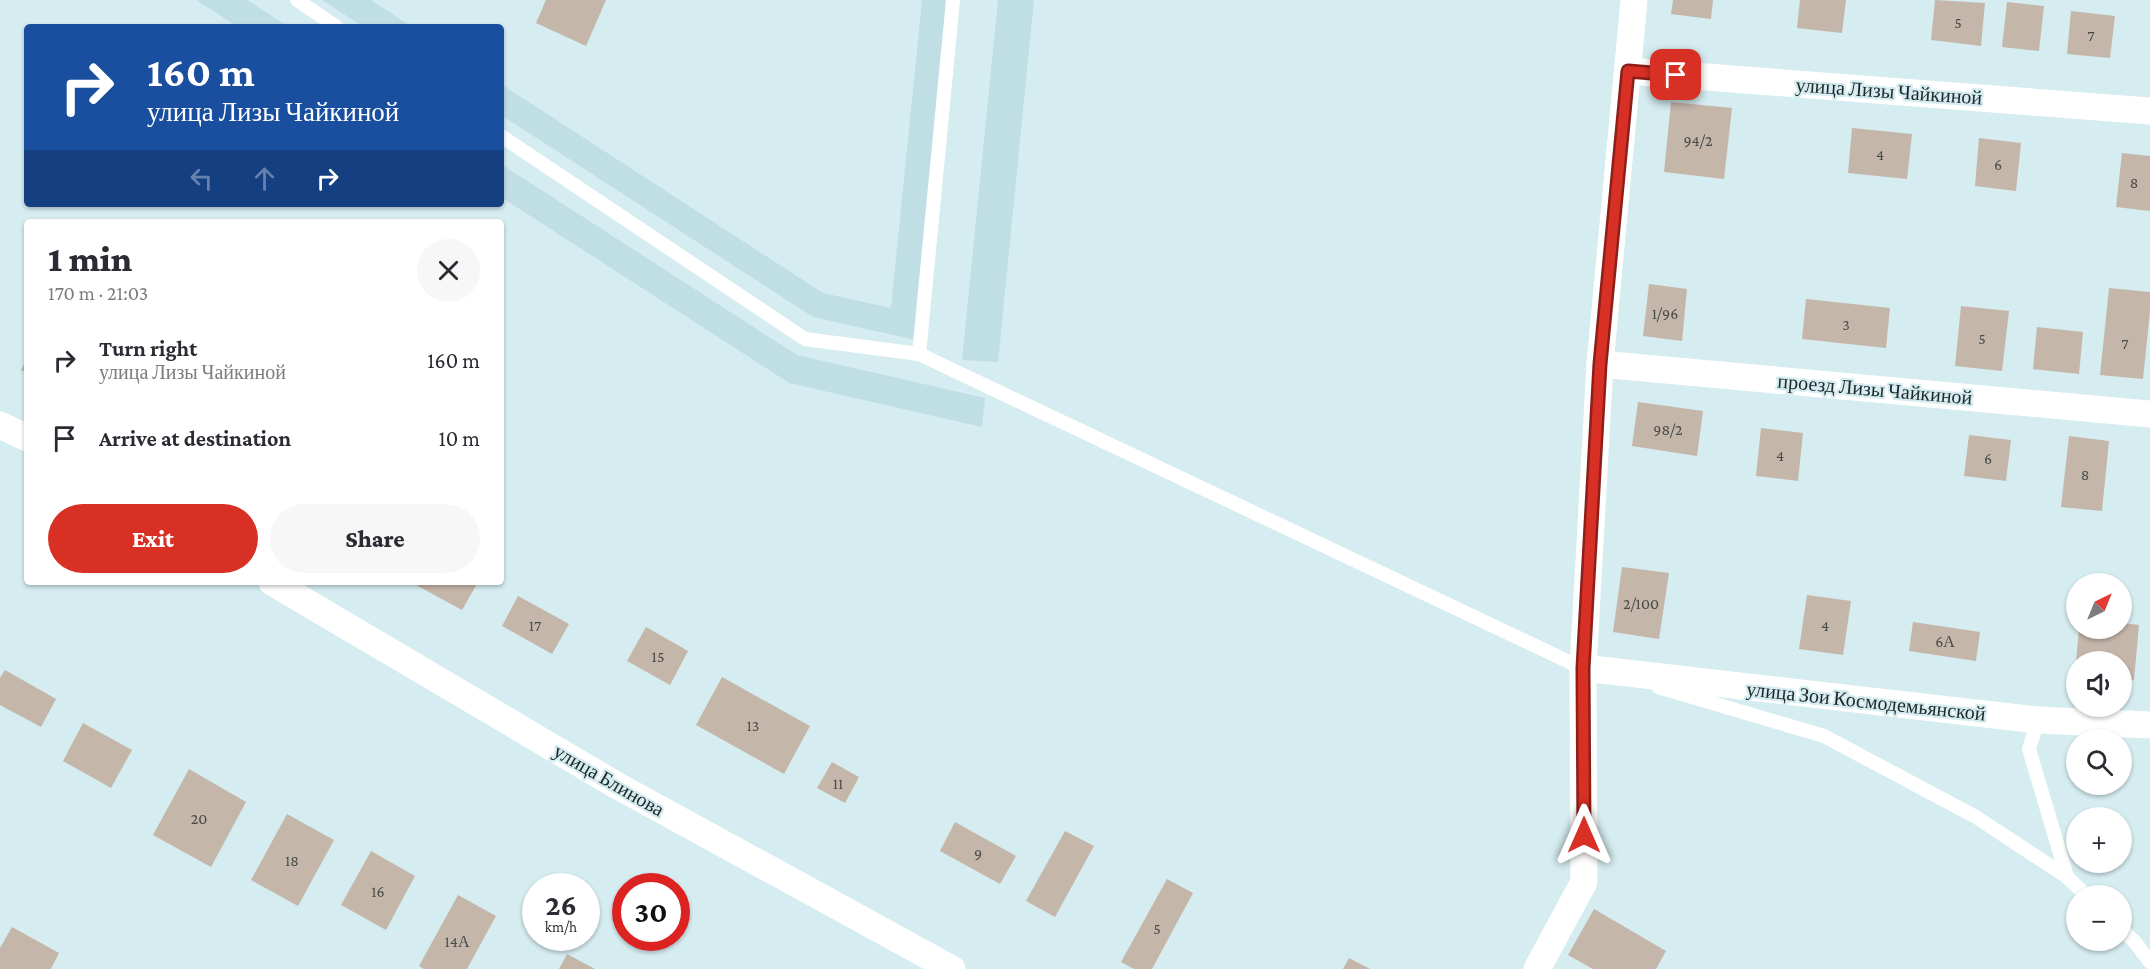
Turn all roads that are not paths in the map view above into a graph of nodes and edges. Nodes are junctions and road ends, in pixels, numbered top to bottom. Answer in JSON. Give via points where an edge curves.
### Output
{"nodes":[{"id":1,"x":297,"y":0,"type":"edge"},
{"id":2,"x":953,"y":0,"type":"edge"},
{"id":3,"x":1634,"y":0,"type":"edge"},
{"id":4,"x":333,"y":24,"type":"edge"},
{"id":5,"x":1628,"y":71,"type":"junction"},
{"id":6,"x":2150,"y":111,"type":"edge"},
{"id":7,"x":504,"y":138,"type":"edge"},
{"id":8,"x":919,"y":354,"type":"junction"},
{"id":9,"x":1600,"y":364,"type":"junction"},
{"id":10,"x":2150,"y":414,"type":"edge"},
{"id":11,"x":0,"y":424,"type":"edge"},
{"id":12,"x":24,"y":436,"type":"edge"},
{"id":13,"x":277,"y":585,"type":"edge"},
{"id":14,"x":1583,"y":668,"type":"junction"},
{"id":15,"x":2038,"y":720,"type":"junction"},
{"id":16,"x":2150,"y":725,"type":"edge"},
{"id":17,"x":2067,"y":877,"type":"junction"},
{"id":18,"x":2075,"y":885,"type":"edge"},
{"id":19,"x":2132,"y":939,"type":"edge"},
{"id":20,"x":2150,"y":963,"type":"edge"},
{"id":21,"x":952,"y":969,"type":"edge"},
{"id":22,"x":1537,"y":969,"type":"edge"}],
"edges":[{"from":1,"to":4,"type":"lane"},
{"from":2,"to":8,"type":"lane"},
{"from":3,"to":5,"type":"street"},
{"from":5,"to":6,"type":"street","name":"улица Лизы Чайкиной"},
{"from":5,"to":9,"type":"street"},
{"from":7,"to":8,"type":"lane","via":[[805,339]]},
{"from":8,"to":14,"type":"lane"},
{"from":9,"to":10,"type":"street","name":"проезд Лизы Чайкиной"},
{"from":9,"to":14,"type":"street"},
{"from":11,"to":12,"type":"street"},
{"from":13,"to":21,"type":"street","name":"улица Блинова","via":[[616,785]]},
{"from":14,"to":15,"type":"street","name":"улица Зои Космодемьянской"},
{"from":14,"to":17,"type":"lane","via":[[1824,736],[1976,817]]},
{"from":14,"to":22,"type":"street","via":[[1584,882]]},
{"from":15,"to":16,"type":"street","name":"улица Зои Космодемьянской"},
{"from":15,"to":17,"type":"lane","via":[[2029,749]]},
{"from":17,"to":18,"type":"lane"},
{"from":19,"to":20,"type":"lane"}]}
